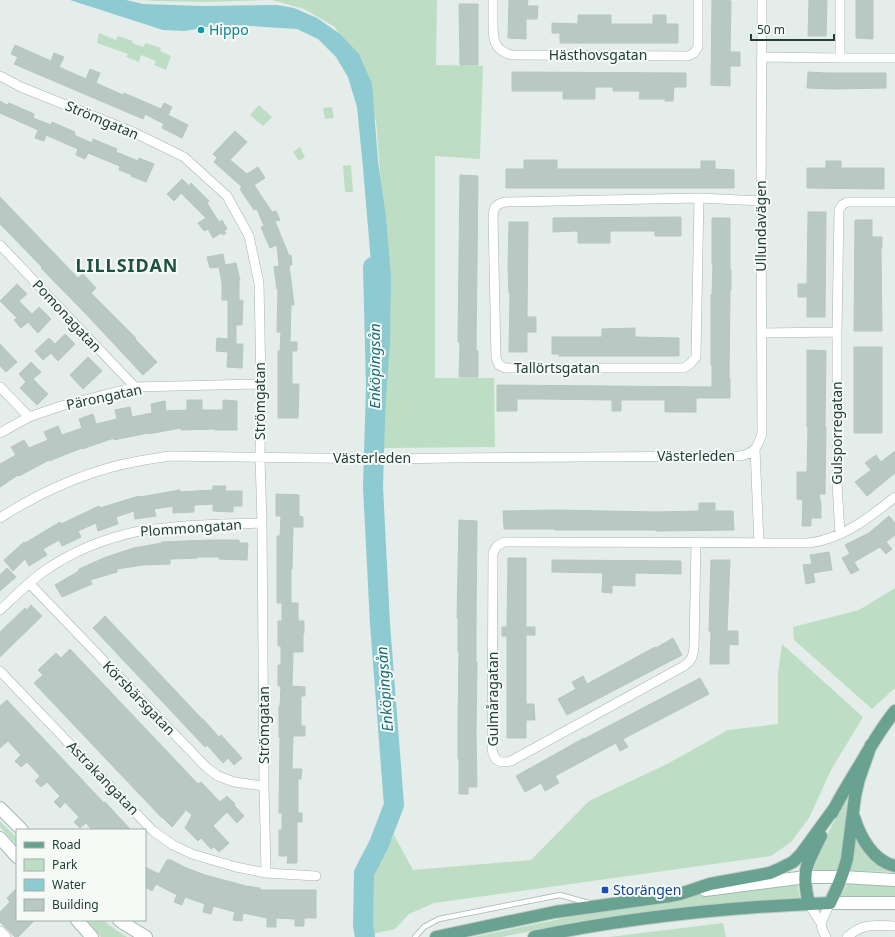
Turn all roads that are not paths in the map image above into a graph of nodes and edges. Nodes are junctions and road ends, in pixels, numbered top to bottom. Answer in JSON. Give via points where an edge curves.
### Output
{"nodes":[{"id":1,"x":494,"y":0,"type":"edge"},
{"id":2,"x":698,"y":0,"type":"edge"},
{"id":3,"x":762,"y":0,"type":"edge"},
{"id":4,"x":840,"y":0,"type":"edge"},
{"id":5,"x":761,"y":56,"type":"junction"},
{"id":6,"x":840,"y":58,"type":"junction"},
{"id":7,"x":895,"y":58,"type":"edge"},
{"id":8,"x":0,"y":76,"type":"edge"},
{"id":9,"x":698,"y":198,"type":"junction"},
{"id":10,"x":761,"y":201,"type":"junction"},
{"id":11,"x":895,"y":202,"type":"edge"},
{"id":12,"x":0,"y":245,"type":"edge"},
{"id":13,"x":837,"y":332,"type":"junction"},
{"id":14,"x":762,"y":333,"type":"junction"},
{"id":15,"x":261,"y":384,"type":"junction"},
{"id":16,"x":0,"y":387,"type":"edge"},
{"id":17,"x":135,"y":387,"type":"junction"},
{"id":18,"x":29,"y":417,"type":"junction"},
{"id":19,"x":0,"y":434,"type":"edge"},
{"id":20,"x":755,"y":449,"type":"junction"},
{"id":21,"x":260,"y":457,"type":"junction"},
{"id":22,"x":895,"y":497,"type":"edge"},
{"id":23,"x":0,"y":518,"type":"edge"},
{"id":24,"x":262,"y":523,"type":"junction"},
{"id":25,"x":840,"y":534,"type":"junction"},
{"id":26,"x":696,"y":543,"type":"junction"},
{"id":27,"x":759,"y":543,"type":"junction"},
{"id":28,"x":29,"y":583,"type":"junction"},
{"id":29,"x":0,"y":610,"type":"edge"},
{"id":30,"x":0,"y":671,"type":"edge"},
{"id":31,"x":895,"y":712,"type":"edge"},
{"id":32,"x":872,"y":745,"type":"junction"},
{"id":33,"x":264,"y":786,"type":"junction"},
{"id":34,"x":836,"y":806,"type":"junction"},
{"id":35,"x":0,"y":808,"type":"edge"},
{"id":36,"x":853,"y":813,"type":"junction"},
{"id":37,"x":21,"y":829,"type":"edge"},
{"id":38,"x":0,"y":838,"type":"edge"},
{"id":39,"x":16,"y":856,"type":"edge"},
{"id":40,"x":895,"y":866,"type":"edge"},
{"id":41,"x":266,"y":873,"type":"junction"},
{"id":42,"x":316,"y":876,"type":"dead end"},
{"id":43,"x":806,"y":877,"type":"junction"},
{"id":44,"x":842,"y":877,"type":"junction"},
{"id":45,"x":895,"y":880,"type":"edge"},
{"id":46,"x":680,"y":894,"type":"junction"},
{"id":47,"x":830,"y":903,"type":"junction"},
{"id":48,"x":895,"y":903,"type":"edge"},
{"id":49,"x":809,"y":904,"type":"junction"},
{"id":50,"x":598,"y":905,"type":"junction"},
{"id":51,"x":78,"y":921,"type":"edge"},
{"id":52,"x":120,"y":921,"type":"edge"},
{"id":53,"x":821,"y":922,"type":"junction"},
{"id":54,"x":895,"y":926,"type":"edge"},
{"id":55,"x":0,"y":931,"type":"edge"},
{"id":56,"x":6,"y":937,"type":"edge"},
{"id":57,"x":92,"y":937,"type":"edge"},
{"id":58,"x":146,"y":937,"type":"edge"},
{"id":59,"x":415,"y":937,"type":"edge"},
{"id":60,"x":436,"y":937,"type":"edge"},
{"id":61,"x":534,"y":937,"type":"edge"},
{"id":62,"x":826,"y":937,"type":"edge"},
{"id":63,"x":847,"y":937,"type":"edge"}],
"edges":[{"from":1,"to":2,"type":"street","name":"Hästhovsgatan","via":[[493,37],[505,53],[688,56],[698,47]]},
{"from":3,"to":5,"type":"street","name":"Ullundavägen"},
{"from":4,"to":6,"type":"street"},
{"from":5,"to":6,"type":"street"},
{"from":5,"to":10,"type":"street","name":"Ullundavägen"},
{"from":6,"to":7,"type":"street"},
{"from":8,"to":15,"type":"street","name":"Strömgatan","via":[[133,132],[184,157],[227,196],[249,236],[259,283]]},
{"from":9,"to":9,"type":"street","name":"Tallörtsgatan","via":[[505,202],[495,206],[493,215],[496,358],[499,365],[505,368],[684,368],[691,363],[696,357]]},
{"from":9,"to":10,"type":"street","name":"Tallörtsgatan"},
{"from":10,"to":14,"type":"street","name":"Ullundavägen"},
{"from":11,"to":13,"type":"street","name":"Gulsporregatan","via":[[847,202],[839,210]]},
{"from":12,"to":17,"type":"street","name":"Pomonagatan"},
{"from":13,"to":14,"type":"street"},
{"from":13,"to":25,"type":"street","name":"Gulsporregatan","via":[[837,483]]},
{"from":14,"to":20,"type":"street","name":"Ullundavägen","via":[[762,433],[760,443]]},
{"from":15,"to":17,"type":"street","name":"Pärongatan"},
{"from":15,"to":21,"type":"street","name":"Strömgatan"},
{"from":16,"to":18,"type":"street"},
{"from":17,"to":18,"type":"street","name":"Pärongatan"},
{"from":18,"to":19,"type":"street","name":"Pärongatan"},
{"from":20,"to":21,"type":"street","name":"Västerleden","via":[[740,456],[393,459]]},
{"from":20,"to":27,"type":"street"},
{"from":21,"to":23,"type":"street","name":"Västerleden","via":[[169,456],[138,461],[61,484]]},
{"from":21,"to":24,"type":"street","name":"Strömgatan"},
{"from":22,"to":25,"type":"street","name":"Gulmåragatan","via":[[866,519]]},
{"from":24,"to":28,"type":"street","name":"Plommongatan","via":[[182,526],[144,530],[120,536],[64,559]]},
{"from":24,"to":33,"type":"street","name":"Strömgatan"},
{"from":25,"to":27,"type":"street","name":"Gulmåragatan","via":[[820,542]]},
{"from":26,"to":26,"type":"street","name":"Gulmåragatan","via":[[504,542],[497,546],[493,553],[492,749],[497,760],[503,763],[511,761],[690,662],[694,648]]},
{"from":26,"to":27,"type":"street","name":"Gulmåragatan"},
{"from":28,"to":29,"type":"street","name":"Plommongatan"},
{"from":28,"to":33,"type":"street","name":"Körsbärsgatan","via":[[206,768],[234,782]]},
{"from":30,"to":41,"type":"street","name":"Astrakangatan","via":[[153,831],[192,854]]},
{"from":31,"to":32,"type":"main road"},
{"from":32,"to":34,"type":"main road"},
{"from":32,"to":36,"type":"main road","via":[[854,796]]},
{"from":33,"to":41,"type":"street","name":"Strömgatan"},
{"from":34,"to":43,"type":"main road","via":[[808,864]]},
{"from":34,"to":46,"type":"main road","via":[[801,854],[785,866]]},
{"from":35,"to":37,"type":"main road"},
{"from":36,"to":40,"type":"main road","via":[[860,834],[869,848],[884,862]]},
{"from":36,"to":44,"type":"main road","via":[[847,860]]},
{"from":38,"to":39,"type":"main road"},
{"from":41,"to":42,"type":"street","name":"Astrakangatan"},
{"from":43,"to":44,"type":"main road"},
{"from":43,"to":46,"type":"main road"},
{"from":43,"to":49,"type":"main road"},
{"from":44,"to":45,"type":"main road"},
{"from":44,"to":47,"type":"main road"},
{"from":46,"to":50,"type":"main road"},
{"from":47,"to":48,"type":"main road"},
{"from":47,"to":49,"type":"main road"},
{"from":47,"to":53,"type":"street"},
{"from":49,"to":53,"type":"street"},
{"from":49,"to":61,"type":"main road","via":[[722,909],[622,921]]},
{"from":50,"to":59,"type":"lane","via":[[560,895],[439,919],[424,927]]},
{"from":50,"to":60,"type":"main road"},
{"from":51,"to":57,"type":"main road"},
{"from":52,"to":58,"type":"main road"},
{"from":53,"to":62,"type":"street"},
{"from":54,"to":63,"type":"street","via":[[865,926]]},
{"from":55,"to":56,"type":"street"}]}
